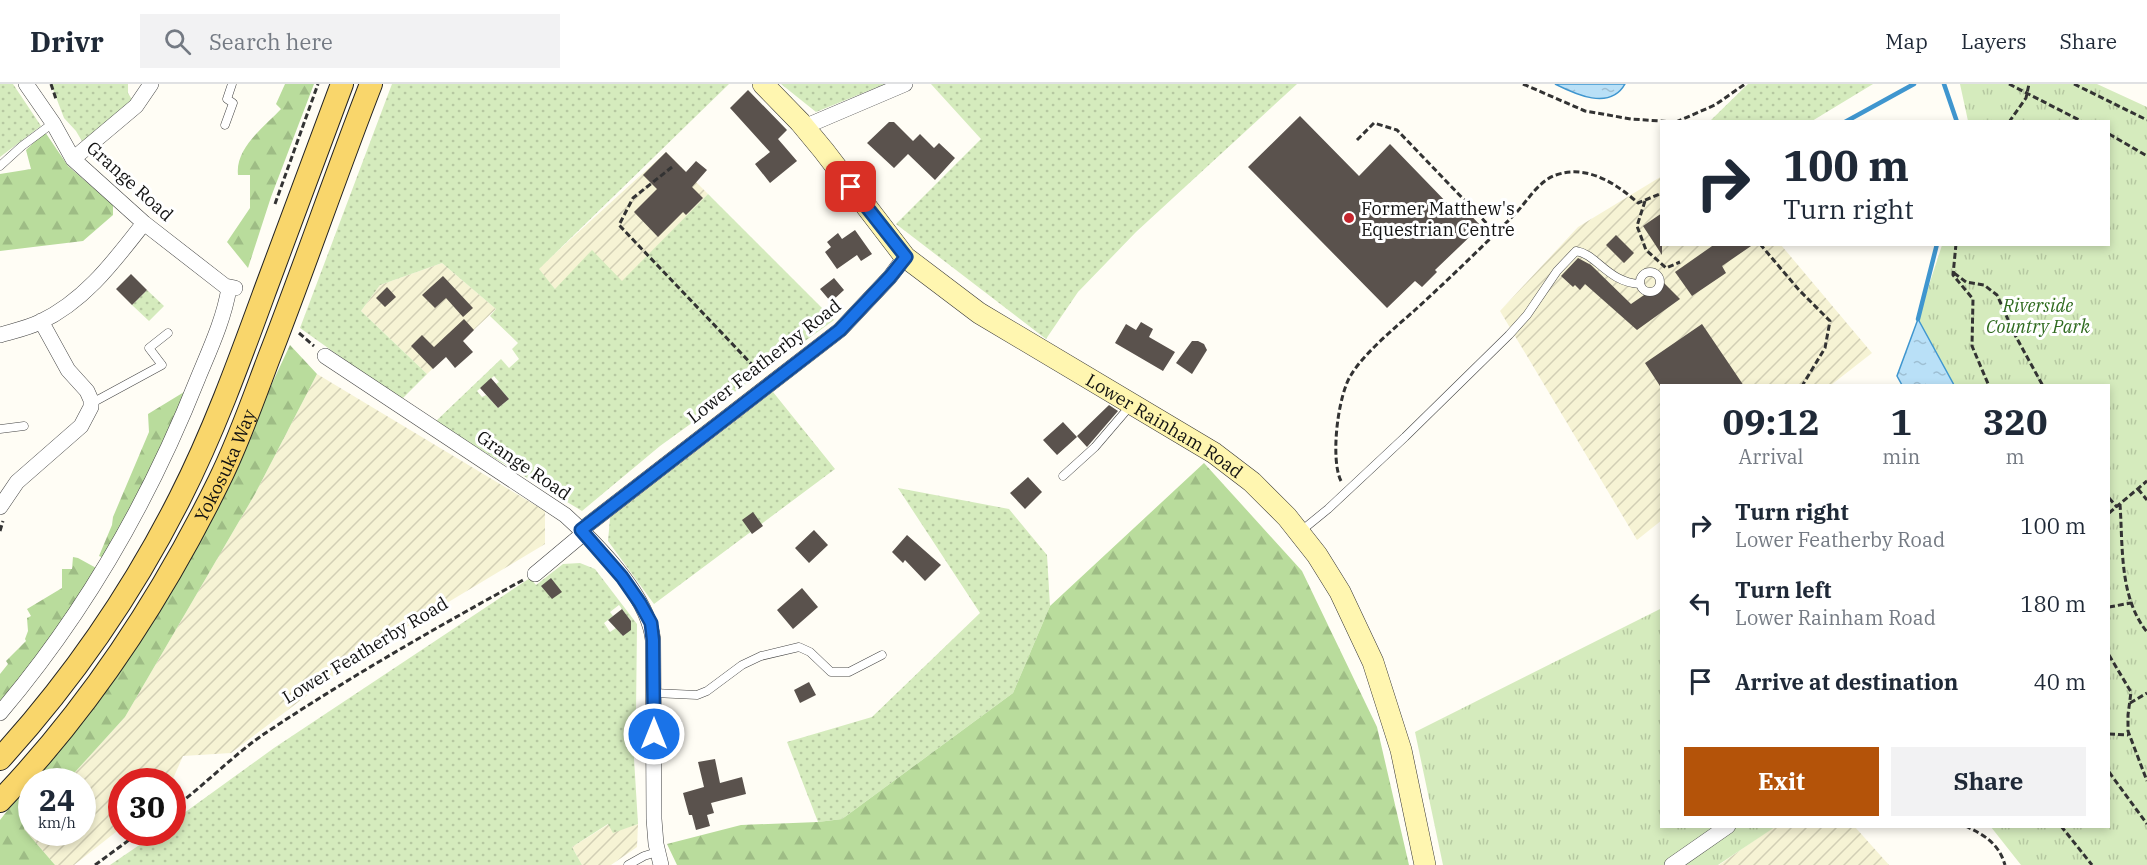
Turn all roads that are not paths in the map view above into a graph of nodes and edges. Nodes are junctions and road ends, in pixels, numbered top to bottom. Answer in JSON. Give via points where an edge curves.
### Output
{"nodes":[{"id":1,"x":26,"y":84,"type":"edge"},
{"id":2,"x":151,"y":84,"type":"edge"},
{"id":3,"x":232,"y":84,"type":"edge"},
{"id":4,"x":342,"y":84,"type":"edge"},
{"id":5,"x":371,"y":84,"type":"edge"},
{"id":6,"x":763,"y":84,"type":"edge"},
{"id":7,"x":905,"y":84,"type":"edge"},
{"id":8,"x":53,"y":123,"type":"junction"},
{"id":9,"x":225,"y":124,"type":"dead end"},
{"id":10,"x":804,"y":127,"type":"junction"},
{"id":11,"x":73,"y":159,"type":"junction"},
{"id":12,"x":0,"y":166,"type":"edge"},
{"id":13,"x":144,"y":223,"type":"junction"},
{"id":14,"x":906,"y":257,"type":"junction"},
{"id":15,"x":1640,"y":284,"type":"dead end"},
{"id":16,"x":41,"y":321,"type":"junction"},
{"id":17,"x":168,"y":333,"type":"dead end"},
{"id":18,"x":0,"y":335,"type":"edge"},
{"id":19,"x":325,"y":356,"type":"road end"},
{"id":20,"x":92,"y":403,"type":"junction"},
{"id":21,"x":1132,"y":404,"type":"junction"},
{"id":22,"x":24,"y":426,"type":"dead end"},
{"id":23,"x":0,"y":429,"type":"edge"},
{"id":24,"x":1063,"y":476,"type":"dead end"},
{"id":25,"x":3,"y":504,"type":"edge"},
{"id":26,"x":582,"y":531,"type":"junction"},
{"id":27,"x":1300,"y":532,"type":"junction"},
{"id":28,"x":535,"y":574,"type":"road end"},
{"id":29,"x":882,"y":655,"type":"dead end"},
{"id":30,"x":654,"y":693,"type":"junction"},
{"id":31,"x":0,"y":713,"type":"edge"},
{"id":32,"x":0,"y":759,"type":"edge"},
{"id":33,"x":0,"y":801,"type":"edge"},
{"id":34,"x":1725,"y":828,"type":"edge"},
{"id":35,"x":659,"y":859,"type":"edge"},
{"id":36,"x":628,"y":865,"type":"edge"},
{"id":37,"x":1425,"y":865,"type":"edge"},
{"id":38,"x":1672,"y":865,"type":"edge"}],
"edges":[{"from":1,"to":8,"type":"street","name":"Grange Road"},
{"from":2,"to":11,"type":"street","via":[[136,106]]},
{"from":3,"to":9,"type":"lane","via":[[227,99],[233,103]]},
{"from":4,"to":32,"type":"main road","name":"Yokosuka Way","via":[[236,370],[180,497],[148,558],[73,673]]},
{"from":5,"to":33,"type":"main road","name":"Yokosuka Way","via":[[284,320],[220,479],[137,627],[82,704]]},
{"from":6,"to":10,"type":"main road","name":"Lower Rainham Road"},
{"from":7,"to":10,"type":"street"},
{"from":8,"to":11,"type":"street","name":"Grange Road"},
{"from":8,"to":12,"type":"lane"},
{"from":10,"to":14,"type":"main road","name":"Lower Rainham Road"},
{"from":11,"to":13,"type":"street","name":"Grange Road"},
{"from":13,"to":16,"type":"street","via":[[108,270],[70,303]]},
{"from":13,"to":31,"type":"street","name":"Grange Road","via":[[229,288],[218,329],[189,401],[131,520],[89,594]]},
{"from":14,"to":21,"type":"main road","name":"Lower Rainham Road","via":[[979,313]]},
{"from":14,"to":26,"type":"street","name":"Lower Featherby Road","via":[[840,330]]},
{"from":15,"to":27,"type":"lane","via":[[1617,278],[1576,251],[1523,320]]},
{"from":16,"to":18,"type":"street"},
{"from":16,"to":20,"type":"street","via":[[63,363]]},
{"from":17,"to":20,"type":"lane","via":[[149,348],[162,364]]},
{"from":19,"to":26,"type":"street","name":"Grange Road","via":[[538,496]]},
{"from":20,"to":25,"type":"street","via":[[79,428],[17,482]]},
{"from":21,"to":24,"type":"lane","via":[[1095,447]]},
{"from":21,"to":27,"type":"main road","name":"Lower Rainham Road","via":[[1233,466]]},
{"from":22,"to":23,"type":"lane"},
{"from":26,"to":28,"type":"street","name":"Lower Featherby Road"},
{"from":26,"to":30,"type":"street","name":"Grange Road","via":[[622,577],[647,616],[653,640]]},
{"from":27,"to":37,"type":"main road","name":"Lower Rainham Road","via":[[1344,599],[1373,662],[1401,750]]},
{"from":29,"to":30,"type":"lane","via":[[849,672],[831,672],[799,647],[742,665],[697,695]]},
{"from":30,"to":35,"type":"street","name":"Grange Road","via":[[654,819]]},
{"from":34,"to":38,"type":"street"},
{"from":35,"to":36,"type":"lane","via":[[644,856]]}]}
